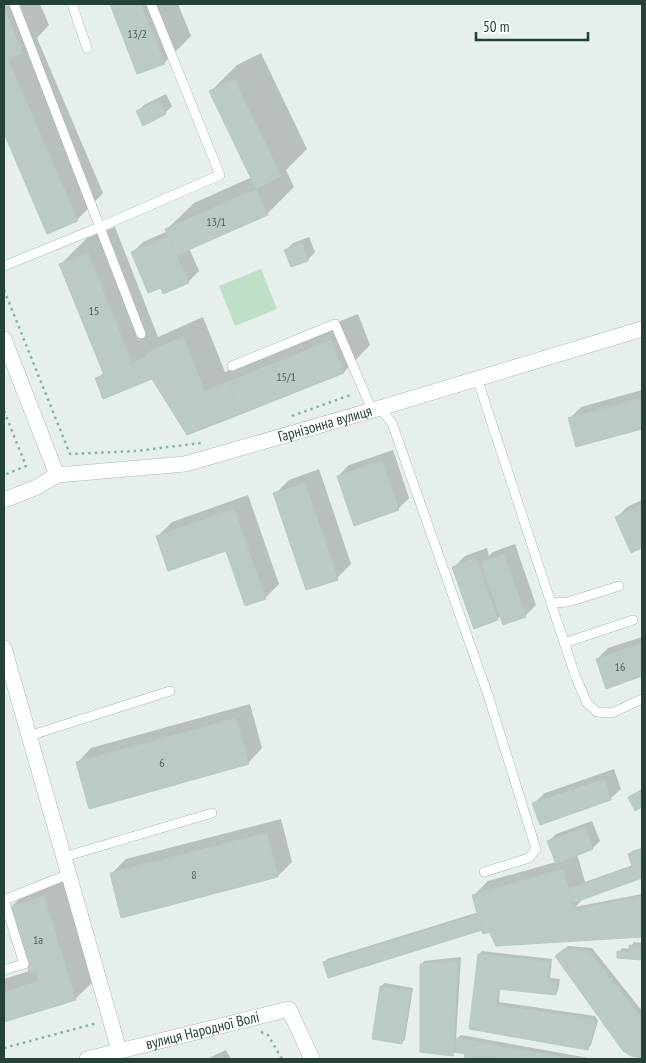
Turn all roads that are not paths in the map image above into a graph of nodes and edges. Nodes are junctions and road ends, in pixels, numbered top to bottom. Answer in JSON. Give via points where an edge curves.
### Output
{"nodes":[{"id":1,"x":14,"y":4,"type":"edge"},
{"id":2,"x":72,"y":4,"type":"edge"},
{"id":3,"x":152,"y":4,"type":"edge"},
{"id":4,"x":88,"y":48,"type":"dead end"},
{"id":5,"x":100,"y":227,"type":"junction"},
{"id":6,"x":4,"y":266,"type":"edge"},
{"id":7,"x":642,"y":329,"type":"edge"},
{"id":8,"x":140,"y":334,"type":"dead end"},
{"id":9,"x":4,"y":339,"type":"edge"},
{"id":10,"x":232,"y":366,"type":"dead end"},
{"id":11,"x":477,"y":378,"type":"junction"},
{"id":12,"x":376,"y":409,"type":"junction"},
{"id":13,"x":57,"y":475,"type":"junction"},
{"id":14,"x":4,"y":500,"type":"edge"},
{"id":15,"x":619,"y":586,"type":"dead end"},
{"id":16,"x":551,"y":603,"type":"junction"},
{"id":17,"x":633,"y":620,"type":"dead end"},
{"id":18,"x":564,"y":643,"type":"junction"},
{"id":19,"x":4,"y":648,"type":"edge"},
{"id":20,"x":170,"y":691,"type":"dead end"},
{"id":21,"x":642,"y":699,"type":"edge"},
{"id":22,"x":29,"y":736,"type":"junction"},
{"id":23,"x":212,"y":813,"type":"dead end"},
{"id":24,"x":64,"y":857,"type":"junction"},
{"id":25,"x":484,"y":872,"type":"dead end"},
{"id":26,"x":69,"y":874,"type":"junction"},
{"id":27,"x":4,"y":900,"type":"edge"},
{"id":28,"x":4,"y":970,"type":"edge"},
{"id":29,"x":120,"y":1050,"type":"junction"},
{"id":30,"x":87,"y":1059,"type":"edge"},
{"id":31,"x":312,"y":1059,"type":"edge"}],
"edges":[{"from":1,"to":5,"type":"lane"},
{"from":2,"to":4,"type":"lane"},
{"from":3,"to":5,"type":"lane","via":[[220,175]]},
{"from":5,"to":6,"type":"lane"},
{"from":5,"to":8,"type":"lane"},
{"from":7,"to":11,"type":"street","name":"Гарнізонна вулиця"},
{"from":9,"to":13,"type":"street"},
{"from":10,"to":12,"type":"lane","via":[[335,324],[363,390]]},
{"from":11,"to":12,"type":"street","name":"Гарнізонна вулиця"},
{"from":11,"to":16,"type":"lane"},
{"from":12,"to":13,"type":"street","name":"Гарнізонна вулиця","via":[[185,464]]},
{"from":12,"to":25,"type":"lane","via":[[392,423],[488,696],[536,850],[529,858]]},
{"from":13,"to":14,"type":"street","name":"Гарнізонна вулиця"},
{"from":15,"to":16,"type":"lane","via":[[568,602]]},
{"from":16,"to":18,"type":"lane"},
{"from":17,"to":18,"type":"lane"},
{"from":18,"to":21,"type":"lane","via":[[587,703],[597,712],[612,713]]},
{"from":19,"to":22,"type":"street"},
{"from":20,"to":22,"type":"lane"},
{"from":22,"to":24,"type":"street"},
{"from":23,"to":24,"type":"lane"},
{"from":24,"to":26,"type":"street"},
{"from":26,"to":27,"type":"lane"},
{"from":26,"to":29,"type":"street"},
{"from":27,"to":28,"type":"lane","via":[[24,964]]},
{"from":29,"to":30,"type":"street","name":"вулиця Народної Волі"},
{"from":29,"to":31,"type":"street","name":"вулиця Народної Волі","via":[[289,1009]]}]}
